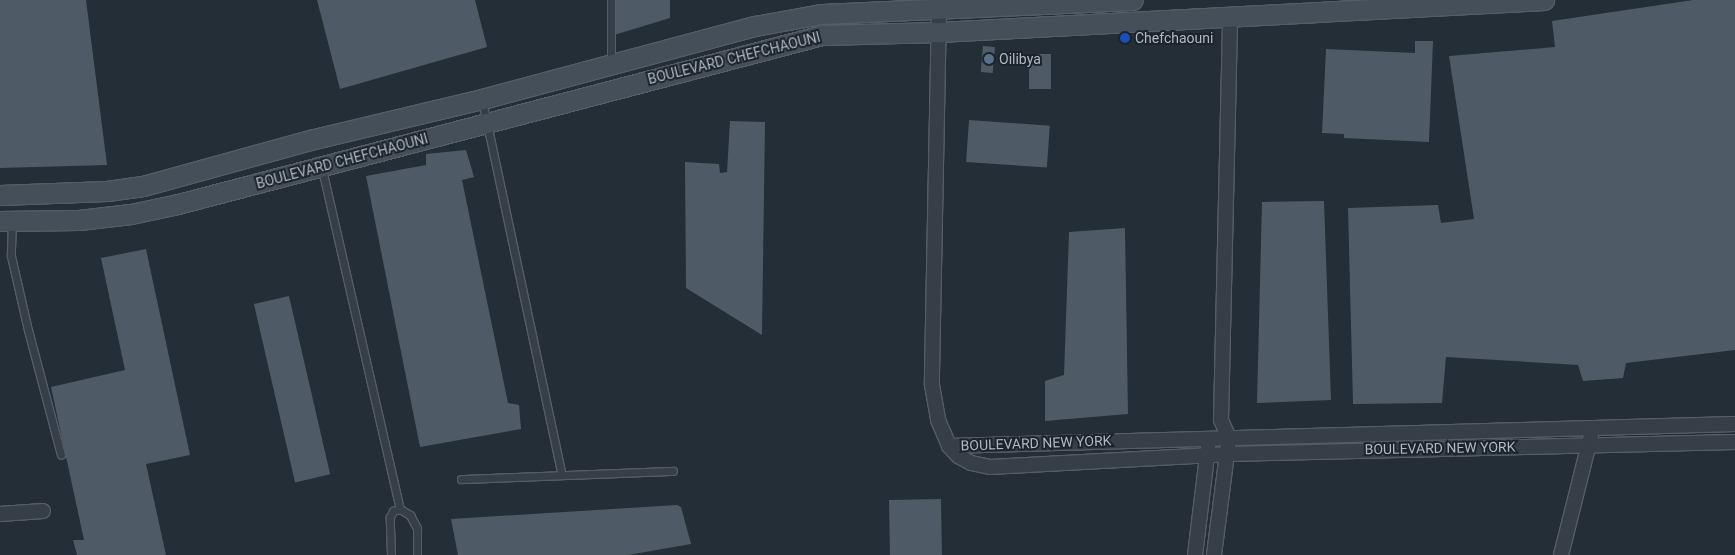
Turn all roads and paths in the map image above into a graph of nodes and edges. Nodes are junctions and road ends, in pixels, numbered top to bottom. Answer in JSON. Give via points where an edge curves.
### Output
{"nodes":[{"id":1,"x":611,"y":0,"type":"edge"},
{"id":2,"x":1133,"y":0,"type":"edge"},
{"id":3,"x":1544,"y":0,"type":"edge"},
{"id":4,"x":939,"y":9,"type":"junction"},
{"id":5,"x":1230,"y":16,"type":"junction"},
{"id":6,"x":939,"y":32,"type":"junction"},
{"id":7,"x":611,"y":65,"type":"junction"},
{"id":8,"x":482,"y":99,"type":"junction"},
{"id":9,"x":488,"y":123,"type":"junction"},
{"id":10,"x":321,"y":166,"type":"junction"},
{"id":11,"x":0,"y":194,"type":"edge"},
{"id":12,"x":6,"y":221,"type":"edge"},
{"id":13,"x":1221,"y":420,"type":"junction"},
{"id":14,"x":1735,"y":424,"type":"edge"},
{"id":15,"x":1593,"y":428,"type":"junction"},
{"id":16,"x":1209,"y":438,"type":"junction"},
{"id":17,"x":1229,"y":438,"type":"junction"},
{"id":18,"x":1735,"y":442,"type":"edge"},
{"id":19,"x":1590,"y":445,"type":"junction"},
{"id":20,"x":949,"y":446,"type":"junction"},
{"id":21,"x":1226,"y":454,"type":"junction"},
{"id":22,"x":61,"y":455,"type":"dead end"},
{"id":23,"x":1208,"y":455,"type":"junction"},
{"id":24,"x":673,"y":471,"type":"dead end"},
{"id":25,"x":562,"y":475,"type":"junction"},
{"id":26,"x":461,"y":479,"type":"dead end"},
{"id":27,"x":400,"y":509,"type":"junction"},
{"id":28,"x":43,"y":511,"type":"dead end"},
{"id":29,"x":0,"y":514,"type":"edge"},
{"id":30,"x":391,"y":555,"type":"edge"},
{"id":31,"x":417,"y":555,"type":"edge"},
{"id":32,"x":1195,"y":555,"type":"edge"},
{"id":33,"x":1214,"y":555,"type":"edge"},
{"id":34,"x":1561,"y":555,"type":"edge"}],
"edges":[{"from":1,"to":7,"type":"lane"},
{"from":2,"to":4,"type":"street","name":"BOULEVARD CHEFCHAOUNI"},
{"from":3,"to":5,"type":"street","name":"BOULEVARD CHEFCHAOUNI"},
{"from":4,"to":6,"type":"street"},
{"from":4,"to":7,"type":"street","name":"BOULEVARD CHEFCHAOUNI","via":[[812,16],[755,26]]},
{"from":5,"to":6,"type":"street","name":"BOULEVARD CHEFCHAOUNI"},
{"from":5,"to":13,"type":"street"},
{"from":6,"to":9,"type":"street","name":"BOULEVARD CHEFCHAOUNI","via":[[822,35]]},
{"from":6,"to":20,"type":"street","via":[[932,385],[938,420]]},
{"from":7,"to":8,"type":"street","name":"BOULEVARD CHEFCHAOUNI"},
{"from":8,"to":9,"type":"lane"},
{"from":8,"to":11,"type":"street","name":"BOULEVARD CHEFCHAOUNI","via":[[314,139],[143,186],[107,191]]},
{"from":9,"to":10,"type":"street","name":"BOULEVARD CHEFCHAOUNI"},
{"from":9,"to":25,"type":"lane"},
{"from":10,"to":12,"type":"street","name":"BOULEVARD CHEFCHAOUNI","via":[[131,214],[79,220]]},
{"from":10,"to":27,"type":"lane"},
{"from":12,"to":22,"type":"lane","via":[[28,330]]},
{"from":13,"to":16,"type":"street"},
{"from":13,"to":17,"type":"street"},
{"from":14,"to":15,"type":"street","name":"BOULEVARD NEW YORK"},
{"from":15,"to":17,"type":"street","name":"BOULEVARD NEW YORK"},
{"from":15,"to":19,"type":"street"},
{"from":16,"to":17,"type":"street","name":"BOULEVARD NEW YORK"},
{"from":16,"to":20,"type":"street","name":"BOULEVARD NEW YORK"},
{"from":16,"to":23,"type":"street"},
{"from":17,"to":21,"type":"street"},
{"from":18,"to":19,"type":"street","name":"BOULEVARD NEW YORK"},
{"from":19,"to":21,"type":"street","name":"BOULEVARD NEW YORK"},
{"from":19,"to":34,"type":"street"},
{"from":20,"to":23,"type":"street","name":"BOULEVARD NEW YORK","via":[[971,463],[990,467]]},
{"from":21,"to":23,"type":"street","name":"BOULEVARD NEW YORK"},
{"from":21,"to":33,"type":"street"},
{"from":23,"to":32,"type":"street"},
{"from":24,"to":25,"type":"lane"},
{"from":25,"to":26,"type":"lane"},
{"from":27,"to":30,"type":"lane","via":[[393,511],[390,517]]},
{"from":27,"to":31,"type":"lane","via":[[410,515],[417,528]]},
{"from":28,"to":29,"type":"street"}]}
